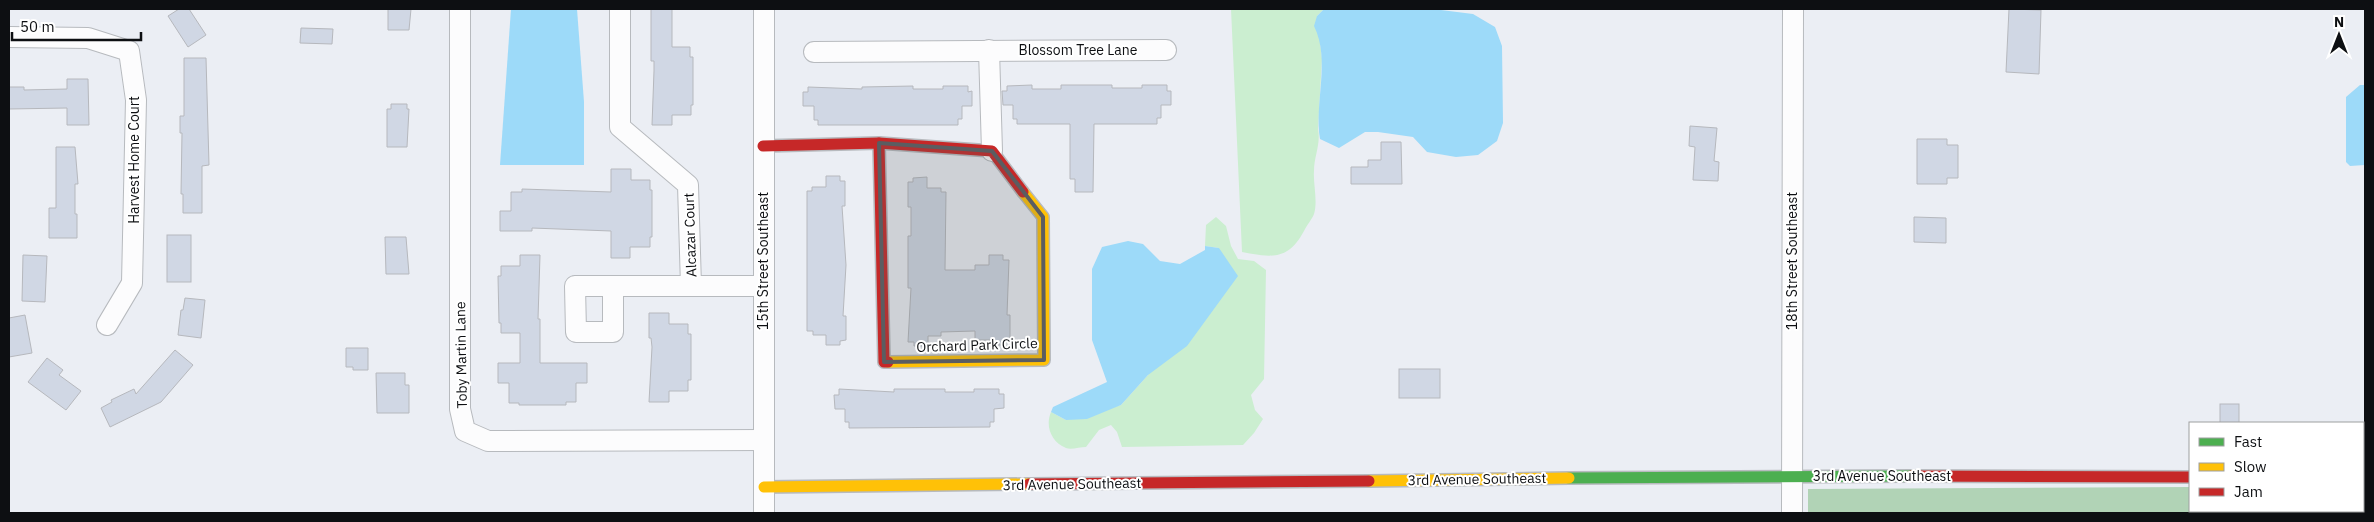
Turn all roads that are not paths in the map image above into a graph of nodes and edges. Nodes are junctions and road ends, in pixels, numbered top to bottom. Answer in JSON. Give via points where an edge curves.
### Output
{"nodes":[{"id":1,"x":460,"y":9,"type":"edge"},
{"id":2,"x":620,"y":9,"type":"edge"},
{"id":3,"x":764,"y":9,"type":"edge"},
{"id":4,"x":1793,"y":9,"type":"edge"},
{"id":5,"x":9,"y":37,"type":"edge"},
{"id":6,"x":989,"y":50,"type":"junction"},
{"id":7,"x":1166,"y":50,"type":"dead end"},
{"id":8,"x":814,"y":52,"type":"dead end"},
{"id":9,"x":879,"y":143,"type":"junction"},
{"id":10,"x":763,"y":146,"type":"junction"},
{"id":11,"x":992,"y":151,"type":"junction"},
{"id":12,"x":613,"y":286,"type":"junction"},
{"id":13,"x":692,"y":286,"type":"junction"},
{"id":14,"x":764,"y":286,"type":"junction"},
{"id":15,"x":107,"y":325,"type":"dead end"},
{"id":16,"x":764,"y":440,"type":"junction"},
{"id":17,"x":1792,"y":476,"type":"junction"},
{"id":18,"x":2189,"y":477,"type":"edge"},
{"id":19,"x":764,"y":488,"type":"junction"},
{"id":20,"x":764,"y":513,"type":"edge"},
{"id":21,"x":1792,"y":513,"type":"edge"}],
"edges":[{"from":1,"to":16,"type":"street","name":"Toby Martin Lane","via":[[460,409],[465,430],[488,441]]},
{"from":2,"to":13,"type":"street","name":"Alcazar Court","via":[[620,128],[688,185]]},
{"from":3,"to":10,"type":"street","name":"15th Street Southeast"},
{"from":4,"to":17,"type":"street","name":"18th Street Southeast"},
{"from":5,"to":15,"type":"street","name":"Harvest Home Court","via":[[88,38],[129,51],[136,100],[132,283]]},
{"from":6,"to":7,"type":"street","name":"Blossom Tree Lane"},
{"from":6,"to":8,"type":"street","name":"Blossom Tree Lane"},
{"from":6,"to":11,"type":"street"},
{"from":9,"to":10,"type":"street"},
{"from":9,"to":11,"type":"street"},
{"from":9,"to":11,"type":"street","name":"Orchard Park Circle","via":[[884,362],[1044,360],[1043,217]]},
{"from":10,"to":14,"type":"street","name":"15th Street Southeast"},
{"from":12,"to":12,"type":"street","name":"Alcazar Court","via":[[575,286],[576,332],[613,332]]},
{"from":12,"to":13,"type":"street","name":"Alcazar Court"},
{"from":13,"to":14,"type":"street"},
{"from":14,"to":16,"type":"street","name":"15th Street Southeast"},
{"from":16,"to":19,"type":"street","name":"15th Street Southeast"},
{"from":17,"to":18,"type":"street","name":"3rd Avenue Southeast"},
{"from":17,"to":19,"type":"street","name":"3rd Avenue Southeast"},
{"from":17,"to":21,"type":"street","name":"18th Street Southeast"},
{"from":19,"to":20,"type":"street","name":"15th Street Southeast"}]}
